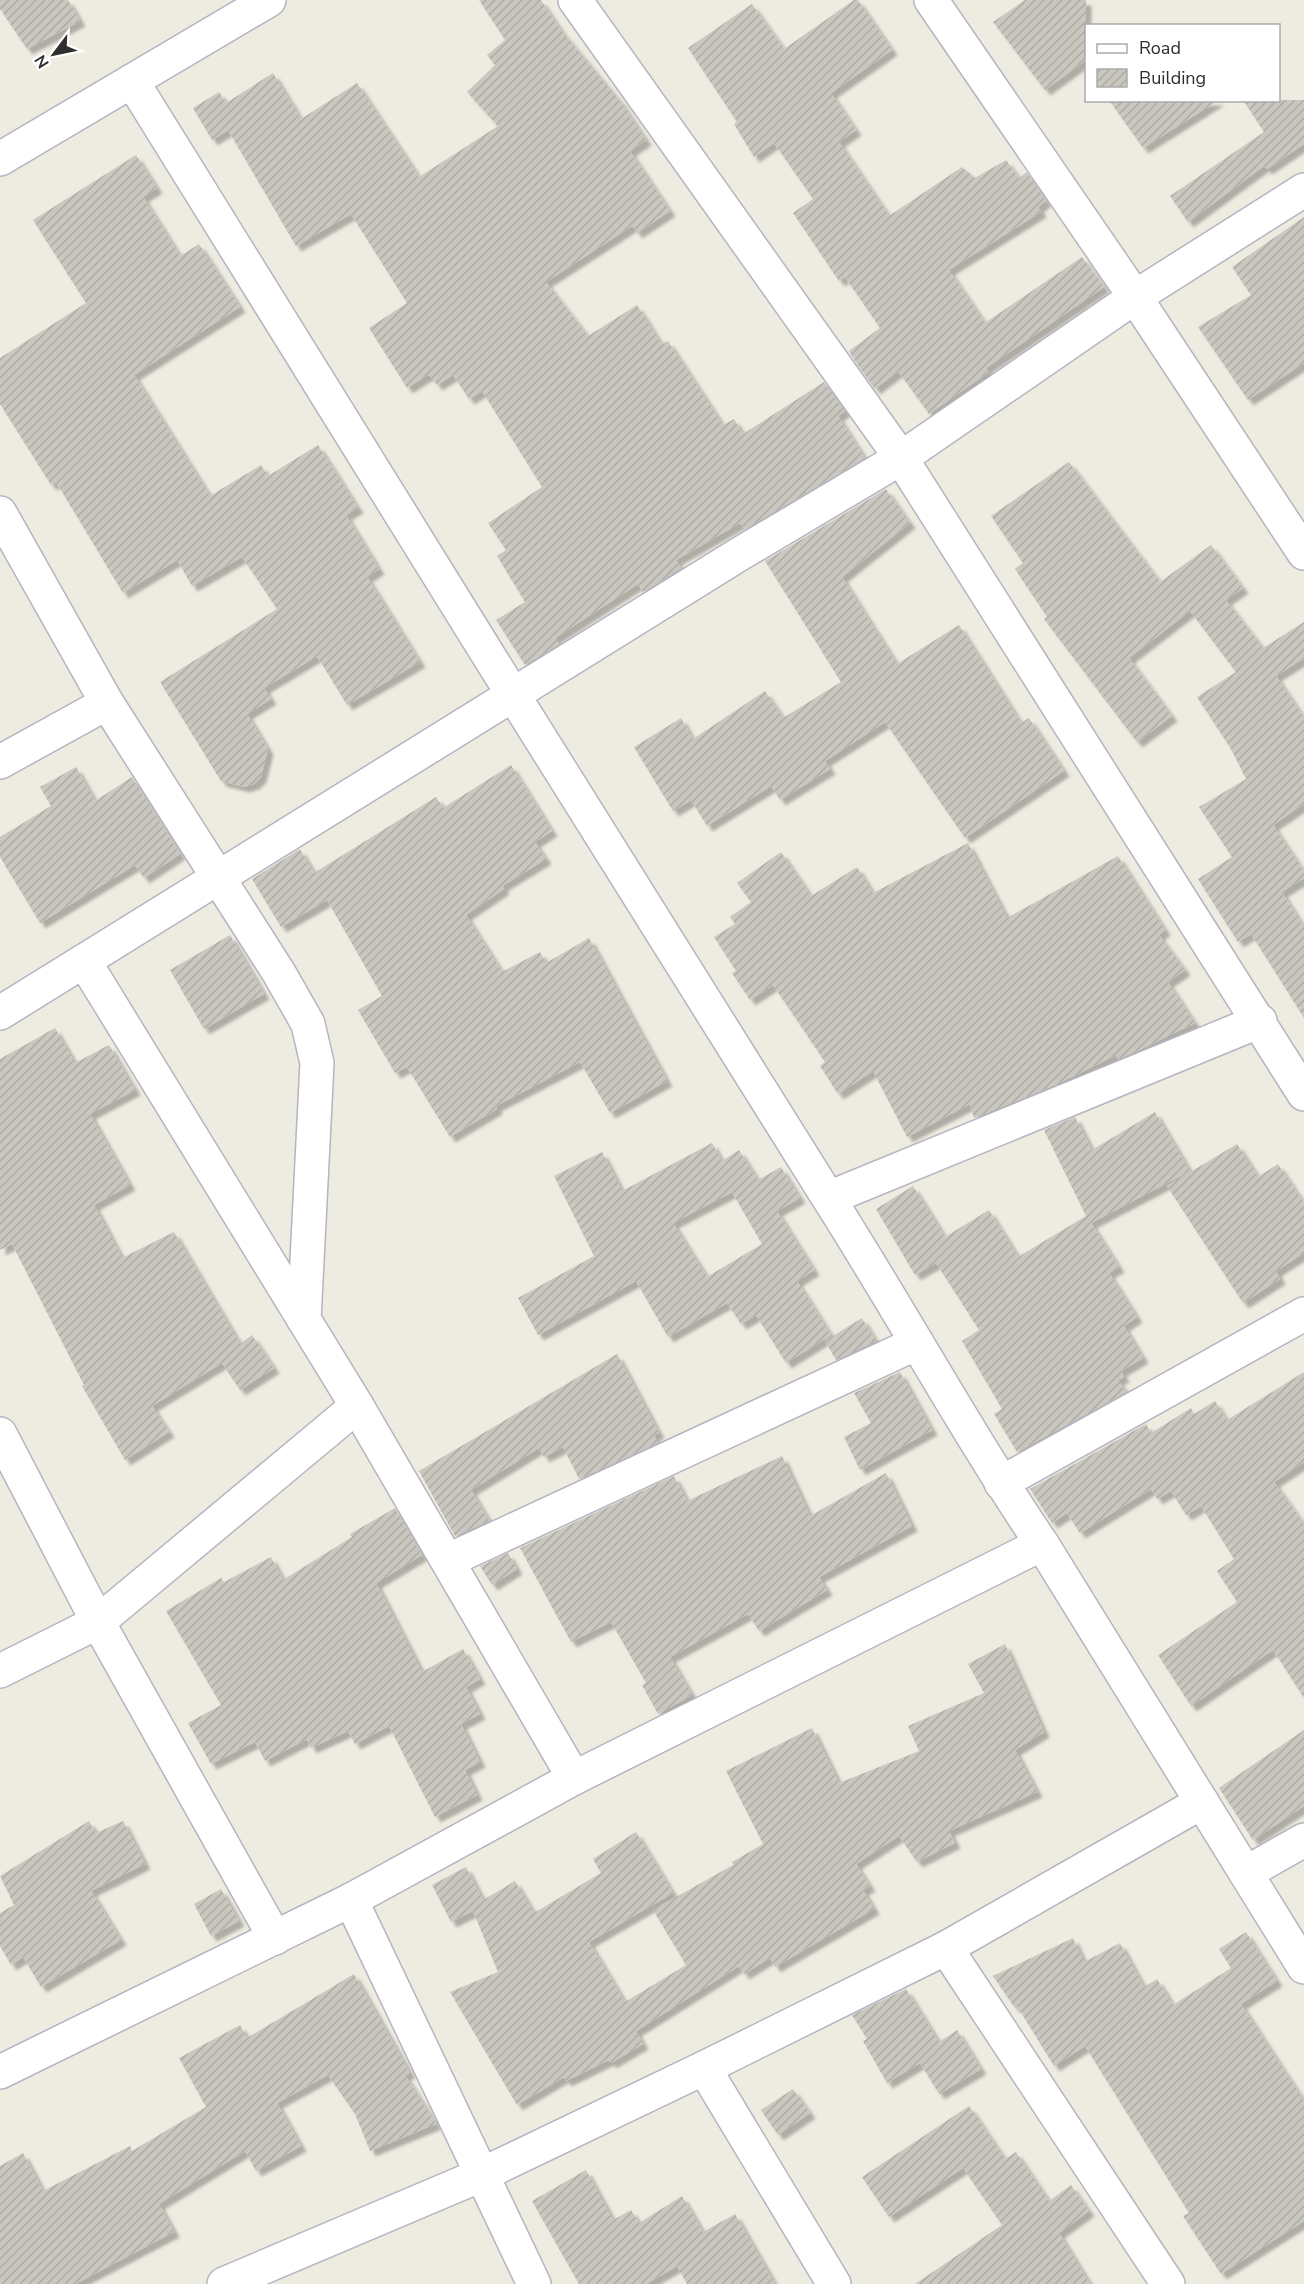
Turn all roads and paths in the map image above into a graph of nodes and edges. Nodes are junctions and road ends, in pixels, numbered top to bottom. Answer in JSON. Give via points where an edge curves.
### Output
{"nodes":[{"id":1,"x":269,"y":0,"type":"edge"},
{"id":2,"x":575,"y":0,"type":"edge"},
{"id":3,"x":931,"y":0,"type":"edge"},
{"id":4,"x":132,"y":81,"type":"junction"},
{"id":5,"x":0,"y":159,"type":"edge"},
{"id":6,"x":1304,"y":190,"type":"edge"},
{"id":7,"x":1135,"y":297,"type":"junction"},
{"id":8,"x":901,"y":458,"type":"junction"},
{"id":9,"x":0,"y":513,"type":"edge"},
{"id":10,"x":1304,"y":553,"type":"edge"},
{"id":11,"x":512,"y":694,"type":"junction"},
{"id":12,"x":107,"y":703,"type":"junction"},
{"id":13,"x":0,"y":762,"type":"edge"},
{"id":14,"x":216,"y":877,"type":"junction"},
{"id":15,"x":84,"y":961,"type":"junction"},
{"id":16,"x":2,"y":1007,"type":"edge"},
{"id":17,"x":1260,"y":1021,"type":"junction"},
{"id":18,"x":1304,"y":1094,"type":"edge"},
{"id":19,"x":829,"y":1198,"type":"junction"},
{"id":20,"x":1304,"y":1314,"type":"edge"},
{"id":21,"x":304,"y":1320,"type":"junction"},
{"id":22,"x":917,"y":1343,"type":"junction"},
{"id":23,"x":357,"y":1406,"type":"junction"},
{"id":24,"x":0,"y":1434,"type":"edge"},
{"id":25,"x":1001,"y":1483,"type":"junction"},
{"id":26,"x":1042,"y":1545,"type":"junction"},
{"id":27,"x":449,"y":1560,"type":"junction"},
{"id":28,"x":98,"y":1622,"type":"junction"},
{"id":29,"x":0,"y":1671,"type":"edge"},
{"id":30,"x":574,"y":1778,"type":"junction"},
{"id":31,"x":1202,"y":1802,"type":"junction"},
{"id":32,"x":1304,"y":1840,"type":"edge"},
{"id":33,"x":1246,"y":1873,"type":"junction"},
{"id":34,"x":351,"y":1900,"type":"junction"},
{"id":35,"x":275,"y":1938,"type":"junction"},
{"id":36,"x":946,"y":1948,"type":"junction"},
{"id":37,"x":1304,"y":1967,"type":"edge"},
{"id":38,"x":704,"y":2068,"type":"junction"},
{"id":39,"x":0,"y":2072,"type":"edge"},
{"id":40,"x":481,"y":2175,"type":"junction"},
{"id":41,"x":224,"y":2284,"type":"edge"},
{"id":42,"x":534,"y":2284,"type":"edge"},
{"id":43,"x":834,"y":2284,"type":"edge"},
{"id":44,"x":1168,"y":2284,"type":"edge"}],
"edges":[{"from":1,"to":4,"type":"street"},
{"from":2,"to":8,"type":"street"},
{"from":3,"to":7,"type":"street"},
{"from":4,"to":5,"type":"street"},
{"from":4,"to":11,"type":"street"},
{"from":6,"to":7,"type":"street"},
{"from":7,"to":8,"type":"street"},
{"from":7,"to":10,"type":"street"},
{"from":8,"to":11,"type":"street"},
{"from":8,"to":17,"type":"street"},
{"from":9,"to":12,"type":"street"},
{"from":11,"to":14,"type":"street"},
{"from":11,"to":19,"type":"street"},
{"from":12,"to":13,"type":"street"},
{"from":12,"to":14,"type":"street"},
{"from":14,"to":15,"type":"street"},
{"from":14,"to":21,"type":"street","via":[[308,1024],[317,1063]]},
{"from":15,"to":16,"type":"street"},
{"from":15,"to":21,"type":"street"},
{"from":17,"to":18,"type":"street"},
{"from":17,"to":19,"type":"street"},
{"from":19,"to":22,"type":"street"},
{"from":20,"to":25,"type":"street"},
{"from":21,"to":23,"type":"street"},
{"from":22,"to":25,"type":"street"},
{"from":22,"to":27,"type":"street"},
{"from":23,"to":27,"type":"street"},
{"from":23,"to":28,"type":"street"},
{"from":24,"to":28,"type":"street"},
{"from":25,"to":26,"type":"street"},
{"from":26,"to":30,"type":"street"},
{"from":26,"to":31,"type":"street"},
{"from":27,"to":30,"type":"street"},
{"from":28,"to":29,"type":"street"},
{"from":28,"to":35,"type":"street"},
{"from":30,"to":34,"type":"street"},
{"from":31,"to":33,"type":"street"},
{"from":31,"to":36,"type":"street"},
{"from":32,"to":33,"type":"street"},
{"from":33,"to":37,"type":"street"},
{"from":34,"to":35,"type":"street"},
{"from":34,"to":40,"type":"street"},
{"from":35,"to":39,"type":"street"},
{"from":36,"to":38,"type":"street"},
{"from":36,"to":44,"type":"street"},
{"from":38,"to":40,"type":"street"},
{"from":38,"to":43,"type":"street"},
{"from":40,"to":41,"type":"street"},
{"from":40,"to":42,"type":"street"}]}
